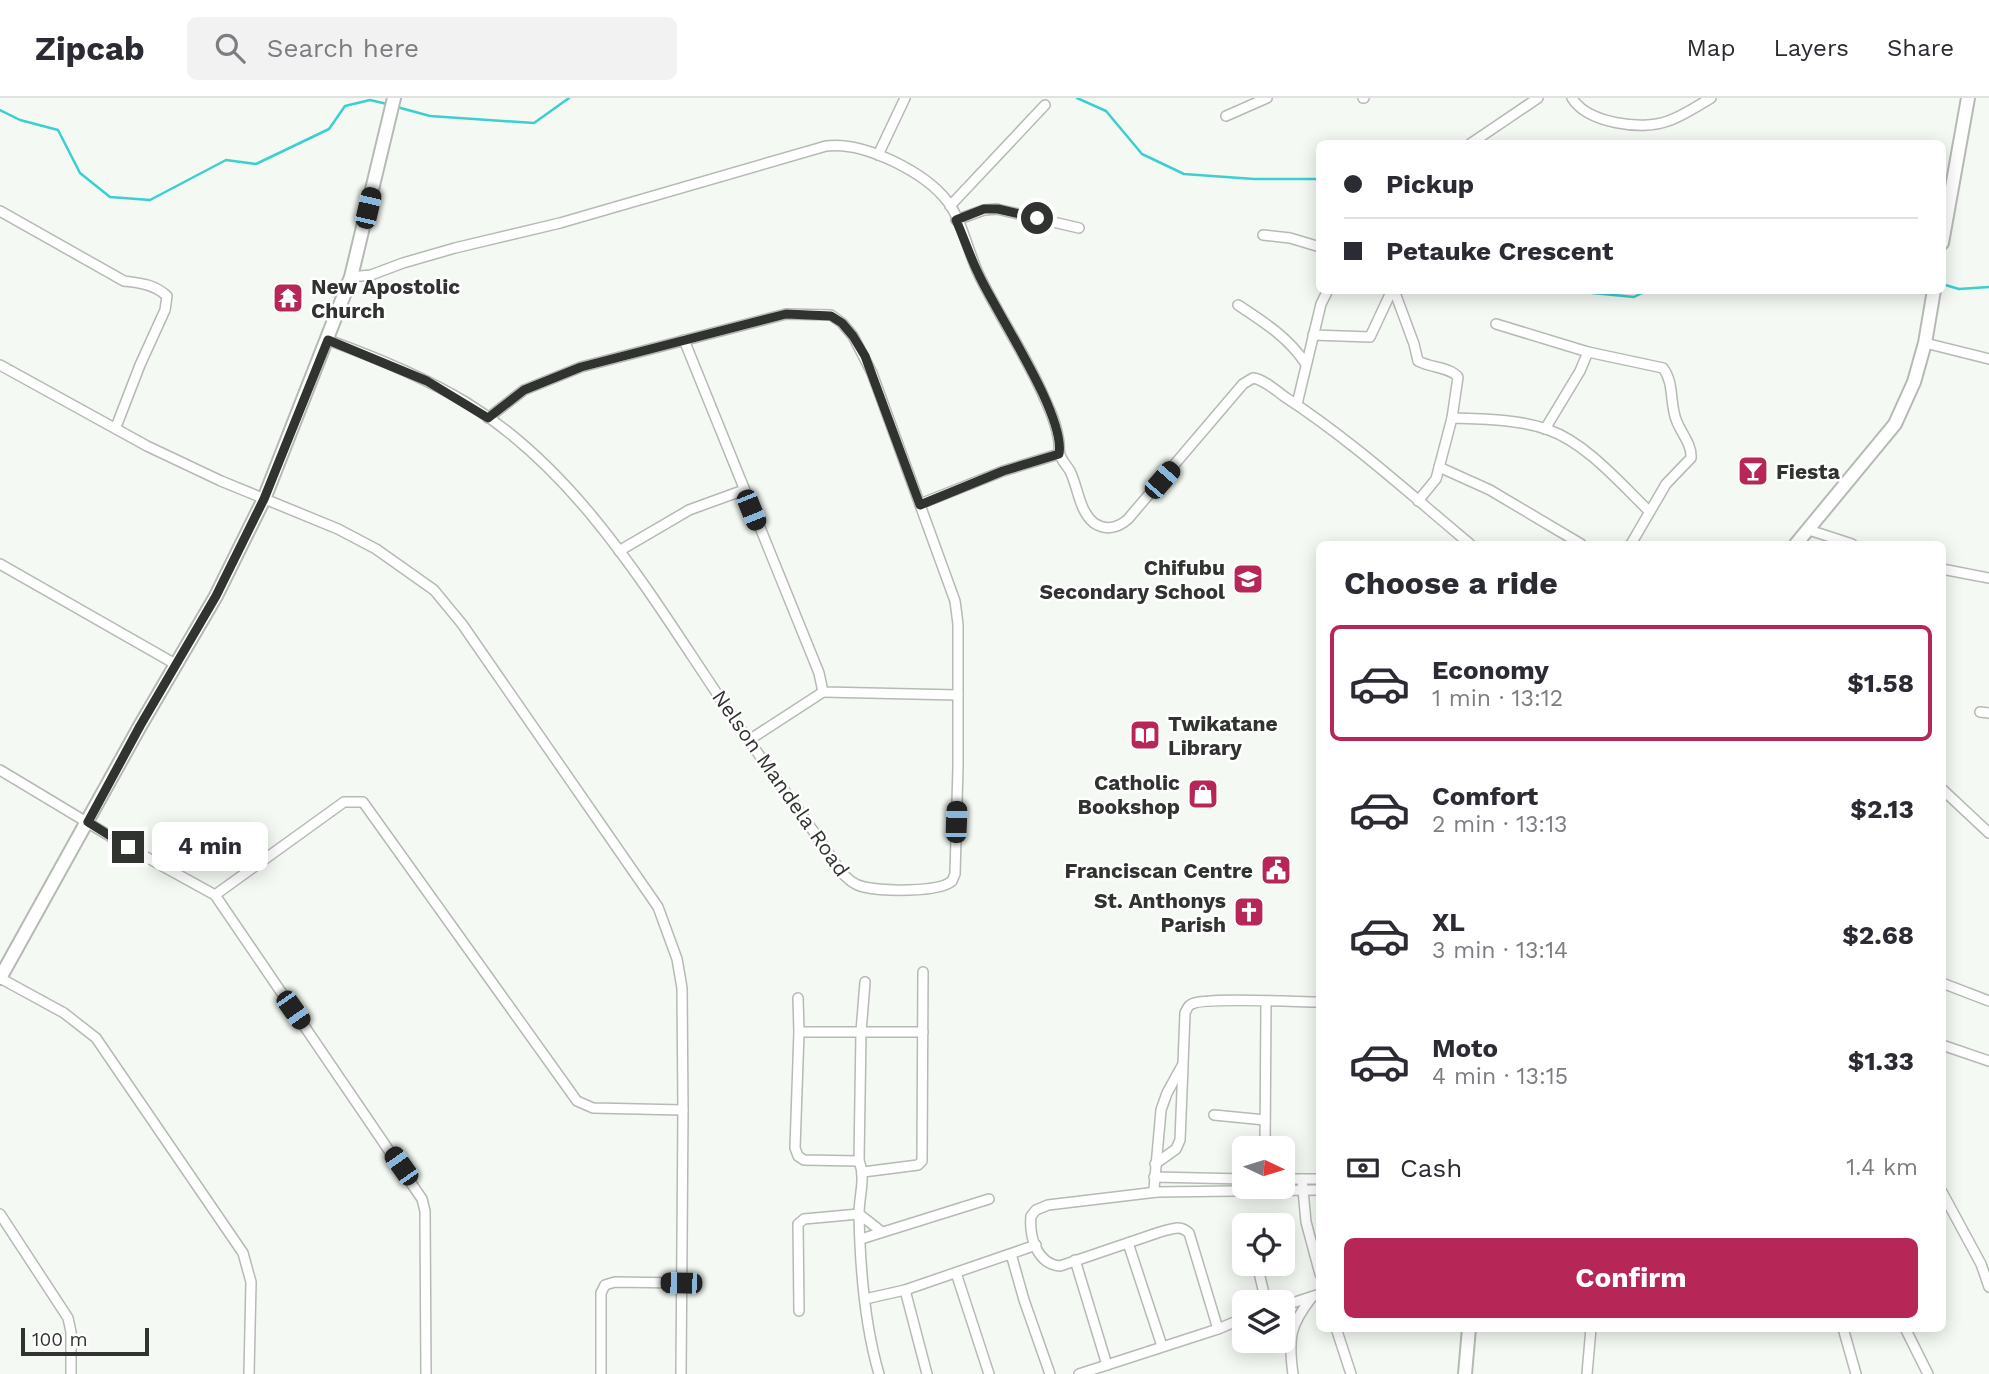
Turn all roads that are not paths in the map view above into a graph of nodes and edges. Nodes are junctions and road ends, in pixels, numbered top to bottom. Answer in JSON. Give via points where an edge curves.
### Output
{"nodes":[{"id":1,"x":394,"y":98,"type":"edge"},
{"id":2,"x":905,"y":98,"type":"edge"},
{"id":3,"x":1267,"y":98,"type":"edge"},
{"id":4,"x":1538,"y":98,"type":"edge"},
{"id":5,"x":1572,"y":98,"type":"edge"},
{"id":6,"x":1711,"y":98,"type":"edge"},
{"id":7,"x":1968,"y":98,"type":"edge"},
{"id":8,"x":1045,"y":105,"type":"dead end"},
{"id":9,"x":1226,"y":116,"type":"dead end"},
{"id":10,"x":1476,"y":140,"type":"edge"},
{"id":11,"x":878,"y":155,"type":"junction"},
{"id":12,"x":1946,"y":198,"type":"edge"},
{"id":13,"x":950,"y":206,"type":"junction"},
{"id":14,"x":0,"y":211,"type":"edge"},
{"id":15,"x":956,"y":220,"type":"junction"},
{"id":16,"x":1079,"y":228,"type":"dead end"},
{"id":17,"x":1263,"y":235,"type":"dead end"},
{"id":18,"x":1316,"y":246,"type":"edge"},
{"id":19,"x":351,"y":277,"type":"junction"},
{"id":20,"x":1326,"y":294,"type":"edge"},
{"id":21,"x":1391,"y":294,"type":"edge"},
{"id":22,"x":1395,"y":294,"type":"edge"},
{"id":23,"x":1934,"y":294,"type":"edge"},
{"id":24,"x":1238,"y":305,"type":"dead end"},
{"id":25,"x":1496,"y":324,"type":"dead end"},
{"id":26,"x":1313,"y":335,"type":"junction"},
{"id":27,"x":328,"y":340,"type":"junction"},
{"id":28,"x":684,"y":340,"type":"junction"},
{"id":29,"x":1925,"y":343,"type":"junction"},
{"id":30,"x":1588,"y":352,"type":"junction"},
{"id":31,"x":1989,"y":359,"type":"edge"},
{"id":32,"x":1306,"y":364,"type":"junction"},
{"id":33,"x":0,"y":365,"type":"edge"},
{"id":34,"x":1297,"y":404,"type":"junction"},
{"id":35,"x":488,"y":418,"type":"junction"},
{"id":36,"x":1452,"y":418,"type":"junction"},
{"id":37,"x":116,"y":427,"type":"junction"},
{"id":38,"x":1545,"y":429,"type":"junction"},
{"id":39,"x":1059,"y":454,"type":"junction"},
{"id":40,"x":1438,"y":467,"type":"junction"},
{"id":41,"x":744,"y":491,"type":"junction"},
{"id":42,"x":264,"y":499,"type":"junction"},
{"id":43,"x":1418,"y":501,"type":"junction"},
{"id":44,"x":920,"y":505,"type":"junction"},
{"id":45,"x":1649,"y":511,"type":"junction"},
{"id":46,"x":1809,"y":530,"type":"junction"},
{"id":47,"x":1466,"y":541,"type":"edge"},
{"id":48,"x":1576,"y":541,"type":"edge"},
{"id":49,"x":1633,"y":541,"type":"edge"},
{"id":50,"x":1799,"y":541,"type":"edge"},
{"id":51,"x":1843,"y":541,"type":"edge"},
{"id":52,"x":619,"y":551,"type":"junction"},
{"id":53,"x":0,"y":564,"type":"edge"},
{"id":54,"x":1946,"y":570,"type":"edge"},
{"id":55,"x":1989,"y":578,"type":"edge"},
{"id":56,"x":177,"y":665,"type":"junction"},
{"id":57,"x":823,"y":692,"type":"junction"},
{"id":58,"x":958,"y":695,"type":"junction"},
{"id":59,"x":749,"y":740,"type":"junction"},
{"id":60,"x":0,"y":770,"type":"edge"},
{"id":61,"x":1946,"y":793,"type":"edge"},
{"id":62,"x":88,"y":822,"type":"junction"},
{"id":63,"x":1989,"y":833,"type":"edge"},
{"id":64,"x":215,"y":895,"type":"junction"},
{"id":65,"x":923,"y":972,"type":"dead end"},
{"id":66,"x":0,"y":978,"type":"edge"},
{"id":67,"x":865,"y":982,"type":"dead end"},
{"id":68,"x":1946,"y":985,"type":"edge"},
{"id":69,"x":798,"y":999,"type":"dead end"},
{"id":70,"x":1989,"y":1001,"type":"edge"},
{"id":71,"x":1266,"y":1002,"type":"junction"},
{"id":72,"x":1316,"y":1002,"type":"edge"},
{"id":73,"x":799,"y":1032,"type":"junction"},
{"id":74,"x":861,"y":1032,"type":"junction"},
{"id":75,"x":923,"y":1032,"type":"junction"},
{"id":76,"x":1946,"y":1046,"type":"edge"},
{"id":77,"x":1989,"y":1061,"type":"edge"},
{"id":78,"x":1183,"y":1064,"type":"junction"},
{"id":79,"x":684,"y":1110,"type":"junction"},
{"id":80,"x":1214,"y":1115,"type":"dead end"},
{"id":81,"x":1265,"y":1120,"type":"junction"},
{"id":82,"x":1265,"y":1136,"type":"edge"},
{"id":83,"x":859,"y":1161,"type":"junction"},
{"id":84,"x":1155,"y":1164,"type":"junction"},
{"id":85,"x":863,"y":1171,"type":"junction"},
{"id":86,"x":1154,"y":1177,"type":"junction"},
{"id":87,"x":1232,"y":1179,"type":"edge"},
{"id":88,"x":1295,"y":1180,"type":"edge"},
{"id":89,"x":1302,"y":1180,"type":"junction"},
{"id":90,"x":1316,"y":1180,"type":"edge"},
{"id":91,"x":1232,"y":1190,"type":"edge"},
{"id":92,"x":1316,"y":1190,"type":"edge"},
{"id":93,"x":1295,"y":1191,"type":"edge"},
{"id":94,"x":1303,"y":1191,"type":"junction"},
{"id":95,"x":1157,"y":1192,"type":"junction"},
{"id":96,"x":989,"y":1199,"type":"dead end"},
{"id":97,"x":1946,"y":1199,"type":"edge"},
{"id":98,"x":0,"y":1214,"type":"edge"},
{"id":99,"x":859,"y":1214,"type":"junction"},
{"id":100,"x":882,"y":1232,"type":"junction"},
{"id":101,"x":861,"y":1239,"type":"junction"},
{"id":102,"x":1128,"y":1243,"type":"junction"},
{"id":103,"x":1036,"y":1245,"type":"junction"},
{"id":104,"x":1011,"y":1254,"type":"junction"},
{"id":105,"x":1316,"y":1259,"type":"edge"},
{"id":106,"x":1075,"y":1260,"type":"junction"},
{"id":107,"x":956,"y":1273,"type":"junction"},
{"id":108,"x":681,"y":1283,"type":"junction"},
{"id":109,"x":1989,"y":1287,"type":"edge"},
{"id":110,"x":905,"y":1290,"type":"junction"},
{"id":111,"x":1316,"y":1296,"type":"edge"},
{"id":112,"x":865,"y":1299,"type":"junction"},
{"id":113,"x":1295,"y":1302,"type":"edge"},
{"id":114,"x":799,"y":1311,"type":"dead end"},
{"id":115,"x":1232,"y":1323,"type":"edge"},
{"id":116,"x":1218,"y":1329,"type":"junction"},
{"id":117,"x":1337,"y":1332,"type":"edge"},
{"id":118,"x":1469,"y":1332,"type":"edge"},
{"id":119,"x":1591,"y":1332,"type":"edge"},
{"id":120,"x":1844,"y":1332,"type":"edge"},
{"id":121,"x":1907,"y":1332,"type":"edge"},
{"id":122,"x":1162,"y":1346,"type":"junction"},
{"id":123,"x":1107,"y":1365,"type":"junction"},
{"id":124,"x":71,"y":1374,"type":"edge"},
{"id":125,"x":249,"y":1374,"type":"edge"},
{"id":126,"x":426,"y":1374,"type":"edge"},
{"id":127,"x":601,"y":1374,"type":"edge"},
{"id":128,"x":681,"y":1374,"type":"edge"},
{"id":129,"x":879,"y":1374,"type":"edge"},
{"id":130,"x":927,"y":1374,"type":"edge"},
{"id":131,"x":989,"y":1374,"type":"edge"},
{"id":132,"x":1050,"y":1374,"type":"edge"},
{"id":133,"x":1079,"y":1374,"type":"edge"},
{"id":134,"x":1293,"y":1374,"type":"edge"},
{"id":135,"x":1351,"y":1374,"type":"edge"},
{"id":136,"x":1465,"y":1374,"type":"edge"},
{"id":137,"x":1587,"y":1374,"type":"edge"},
{"id":138,"x":1856,"y":1374,"type":"edge"},
{"id":139,"x":1928,"y":1374,"type":"edge"}],
"edges":[{"from":1,"to":19,"type":"street"},
{"from":2,"to":11,"type":"street"},
{"from":3,"to":9,"type":"street"},
{"from":4,"to":10,"type":"street"},
{"from":5,"to":6,"type":"street","via":[[1584,111],[1604,121],[1650,124],[1668,121]]},
{"from":7,"to":12,"type":"street"},
{"from":8,"to":13,"type":"street"},
{"from":11,"to":13,"type":"street","via":[[913,172]]},
{"from":11,"to":19,"type":"street","via":[[826,146],[560,223]]},
{"from":13,"to":15,"type":"street"},
{"from":14,"to":37,"type":"street","via":[[124,281],[159,288],[167,296]]},
{"from":15,"to":16,"type":"street","via":[[984,209],[998,209]]},
{"from":15,"to":39,"type":"street","via":[[978,274],[1043,394],[1056,427]]},
{"from":17,"to":18,"type":"street"},
{"from":19,"to":27,"type":"street"},
{"from":20,"to":26,"type":"street"},
{"from":21,"to":26,"type":"street","via":[[1370,337]]},
{"from":22,"to":36,"type":"street","via":[[1418,361],[1458,377]]},
{"from":23,"to":29,"type":"street"},
{"from":24,"to":32,"type":"street","via":[[1296,348]]},
{"from":25,"to":30,"type":"street"},
{"from":26,"to":32,"type":"street"},
{"from":27,"to":35,"type":"street","name":"Nelson Mandela Road","via":[[427,381]]},
{"from":27,"to":42,"type":"street"},
{"from":28,"to":35,"type":"street","name":"Nelson Mandela Road","via":[[549,379],[524,390]]},
{"from":28,"to":41,"type":"street"},
{"from":28,"to":44,"type":"street","name":"Nelson Mandela Road","via":[[786,314],[831,316],[842,323],[872,373]]},
{"from":29,"to":31,"type":"street"},
{"from":29,"to":46,"type":"street","via":[[1895,424]]},
{"from":30,"to":38,"type":"street"},
{"from":30,"to":45,"type":"street","via":[[1663,368],[1669,376],[1675,419],[1692,451],[1691,458]]},
{"from":32,"to":34,"type":"street"},
{"from":33,"to":37,"type":"street"},
{"from":34,"to":39,"type":"street","via":[[1258,378],[1249,379],[1128,519],[1113,528],[1094,523],[1087,514]]},
{"from":34,"to":43,"type":"street"},
{"from":35,"to":52,"type":"street","name":"Nelson Mandela Road","via":[[556,477]]},
{"from":36,"to":38,"type":"street"},
{"from":36,"to":40,"type":"street"},
{"from":37,"to":42,"type":"street","via":[[147,446]]},
{"from":38,"to":45,"type":"street","via":[[1595,459]]},
{"from":39,"to":44,"type":"street"},
{"from":40,"to":43,"type":"street","via":[[1436,479]]},
{"from":40,"to":48,"type":"street","via":[[1490,489]]},
{"from":41,"to":52,"type":"street","via":[[689,510]]},
{"from":41,"to":57,"type":"street"},
{"from":42,"to":56,"type":"street"},
{"from":42,"to":79,"type":"street","via":[[376,549],[434,590],[463,624],[658,907],[682,988]]},
{"from":43,"to":47,"type":"street"},
{"from":44,"to":58,"type":"street","name":"Nelson Mandela Road","via":[[955,601]]},
{"from":45,"to":49,"type":"street"},
{"from":46,"to":50,"type":"street"},
{"from":46,"to":51,"type":"street"},
{"from":52,"to":59,"type":"street","name":"Nelson Mandela Road"},
{"from":53,"to":56,"type":"street"},
{"from":54,"to":55,"type":"street"},
{"from":56,"to":62,"type":"street"},
{"from":57,"to":58,"type":"street"},
{"from":57,"to":59,"type":"street"},
{"from":58,"to":59,"type":"street","name":"Nelson Mandela Road","via":[[954,874],[952,881],[937,888],[874,888],[851,882]]},
{"from":60,"to":62,"type":"street"},
{"from":61,"to":63,"type":"street"},
{"from":62,"to":64,"type":"street"},
{"from":62,"to":66,"type":"street"},
{"from":64,"to":79,"type":"street","via":[[344,802],[363,802],[577,1101],[593,1108]]},
{"from":64,"to":126,"type":"street","via":[[422,1199]]},
{"from":65,"to":75,"type":"street"},
{"from":66,"to":125,"type":"street","via":[[64,1013],[96,1038],[243,1253],[251,1282]]},
{"from":67,"to":74,"type":"street"},
{"from":68,"to":70,"type":"street"},
{"from":69,"to":73,"type":"street"},
{"from":71,"to":72,"type":"street"},
{"from":71,"to":78,"type":"street","via":[[1192,1003],[1185,1013]]},
{"from":71,"to":81,"type":"street"},
{"from":73,"to":74,"type":"street"},
{"from":73,"to":83,"type":"street","via":[[798,1156]]},
{"from":74,"to":75,"type":"street"},
{"from":74,"to":83,"type":"street"},
{"from":75,"to":85,"type":"street","via":[[922,1161]]},
{"from":76,"to":77,"type":"street"},
{"from":78,"to":84,"type":"street","via":[[1161,1110]]},
{"from":78,"to":84,"type":"street","via":[[1180,1140],[1176,1149]]},
{"from":79,"to":108,"type":"street"},
{"from":80,"to":81,"type":"street"},
{"from":81,"to":82,"type":"street"},
{"from":83,"to":85,"type":"street"},
{"from":84,"to":86,"type":"street"},
{"from":85,"to":99,"type":"street"},
{"from":86,"to":87,"type":"street"},
{"from":86,"to":95,"type":"street"},
{"from":88,"to":89,"type":"street"},
{"from":89,"to":90,"type":"street"},
{"from":89,"to":94,"type":"street"},
{"from":91,"to":95,"type":"street"},
{"from":92,"to":94,"type":"street"},
{"from":93,"to":94,"type":"street"},
{"from":94,"to":105,"type":"street"},
{"from":95,"to":103,"type":"street","via":[[1036,1210],[1031,1216],[1031,1234]]},
{"from":96,"to":100,"type":"street"},
{"from":97,"to":109,"type":"street"},
{"from":98,"to":124,"type":"street","via":[[68,1318]]},
{"from":99,"to":100,"type":"street"},
{"from":99,"to":101,"type":"street"},
{"from":99,"to":114,"type":"street","via":[[804,1219],[798,1224]]},
{"from":100,"to":101,"type":"street"},
{"from":101,"to":112,"type":"street"},
{"from":102,"to":106,"type":"street"},
{"from":102,"to":116,"type":"street","via":[[1184,1228]]},
{"from":102,"to":122,"type":"street"},
{"from":103,"to":104,"type":"street"},
{"from":103,"to":106,"type":"street","via":[[1042,1260],[1050,1265]]},
{"from":104,"to":107,"type":"street"},
{"from":104,"to":132,"type":"street"},
{"from":106,"to":123,"type":"street"},
{"from":107,"to":110,"type":"street"},
{"from":107,"to":131,"type":"street"},
{"from":108,"to":127,"type":"street","via":[[605,1285],[601,1293]]},
{"from":108,"to":128,"type":"street"},
{"from":110,"to":112,"type":"street"},
{"from":110,"to":130,"type":"street"},
{"from":111,"to":113,"type":"street"},
{"from":111,"to":134,"type":"street","via":[[1294,1322]]},
{"from":112,"to":129,"type":"street"},
{"from":115,"to":116,"type":"street"},
{"from":116,"to":122,"type":"street"},
{"from":117,"to":135,"type":"street"},
{"from":118,"to":136,"type":"street"},
{"from":119,"to":137,"type":"street"},
{"from":120,"to":138,"type":"street"},
{"from":121,"to":139,"type":"street"},
{"from":122,"to":123,"type":"street"},
{"from":123,"to":133,"type":"street"}]}
